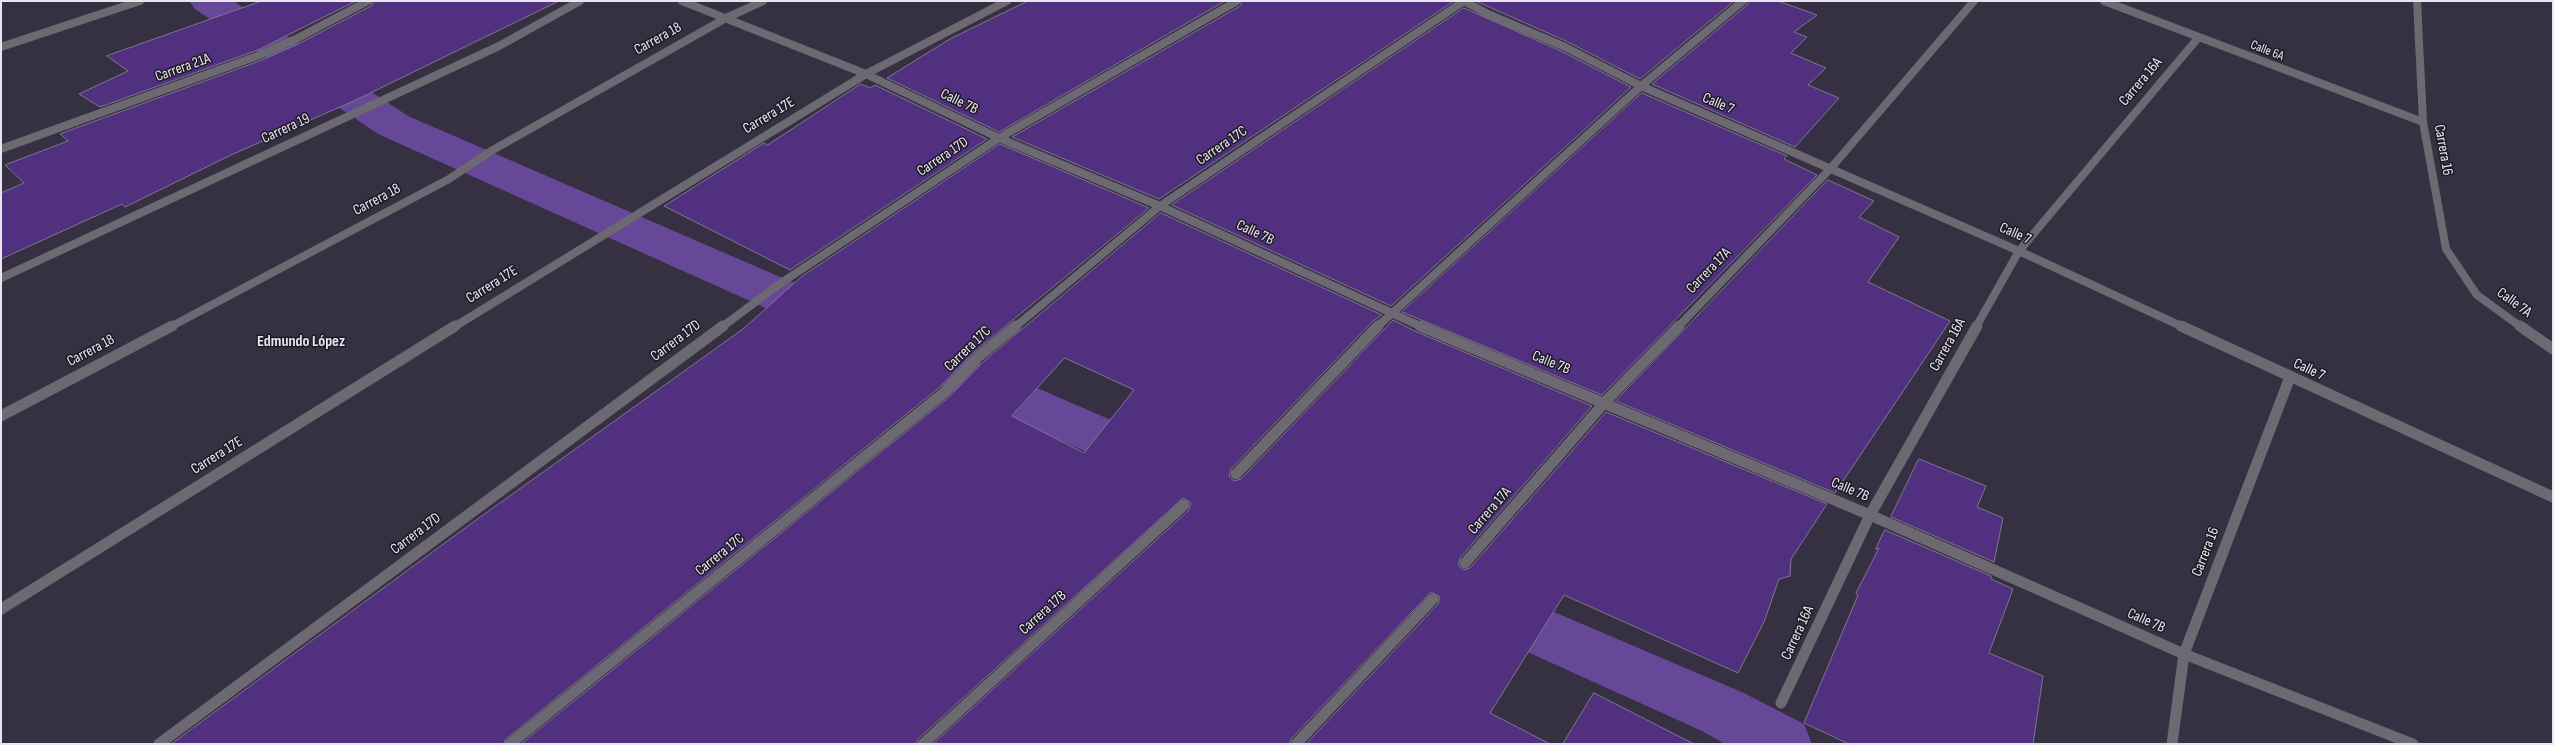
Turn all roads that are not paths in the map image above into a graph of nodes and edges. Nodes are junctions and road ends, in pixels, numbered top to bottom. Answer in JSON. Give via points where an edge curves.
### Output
{"nodes":[{"id":1,"x":140,"y":1,"type":"edge"},
{"id":2,"x":368,"y":1,"type":"edge"},
{"id":3,"x":580,"y":1,"type":"edge"},
{"id":4,"x":682,"y":1,"type":"edge"},
{"id":5,"x":763,"y":1,"type":"edge"},
{"id":6,"x":1007,"y":1,"type":"edge"},
{"id":7,"x":1237,"y":1,"type":"edge"},
{"id":8,"x":1464,"y":1,"type":"edge"},
{"id":9,"x":1743,"y":1,"type":"edge"},
{"id":10,"x":1974,"y":1,"type":"edge"},
{"id":11,"x":2104,"y":1,"type":"edge"},
{"id":12,"x":2417,"y":1,"type":"edge"},
{"id":13,"x":726,"y":18,"type":"junction"},
{"id":14,"x":2198,"y":38,"type":"junction"},
{"id":15,"x":1,"y":48,"type":"edge"},
{"id":16,"x":866,"y":74,"type":"junction"},
{"id":17,"x":1641,"y":86,"type":"junction"},
{"id":18,"x":2423,"y":122,"type":"junction"},
{"id":19,"x":999,"y":138,"type":"junction"},
{"id":20,"x":1,"y":149,"type":"edge"},
{"id":21,"x":1831,"y":168,"type":"junction"},
{"id":22,"x":1160,"y":206,"type":"junction"},
{"id":23,"x":2019,"y":251,"type":"junction"},
{"id":24,"x":1,"y":278,"type":"edge"},
{"id":25,"x":2477,"y":295,"type":"joint"},
{"id":26,"x":1390,"y":312,"type":"junction"},
{"id":27,"x":2553,"y":349,"type":"edge"},
{"id":28,"x":2290,"y":377,"type":"junction"},
{"id":29,"x":1606,"y":402,"type":"junction"},
{"id":30,"x":1,"y":416,"type":"edge"},
{"id":31,"x":1236,"y":474,"type":"dead end"},
{"id":32,"x":2553,"y":497,"type":"edge"},
{"id":33,"x":1184,"y":505,"type":"dead end"},
{"id":34,"x":1870,"y":515,"type":"junction"},
{"id":35,"x":1465,"y":563,"type":"dead end"},
{"id":36,"x":1433,"y":599,"type":"dead end"},
{"id":37,"x":1,"y":609,"type":"edge"},
{"id":38,"x":2184,"y":654,"type":"junction"},
{"id":39,"x":1781,"y":703,"type":"dead end"},
{"id":40,"x":159,"y":744,"type":"edge"},
{"id":41,"x":510,"y":744,"type":"edge"},
{"id":42,"x":923,"y":744,"type":"edge"},
{"id":43,"x":1296,"y":744,"type":"edge"},
{"id":44,"x":2172,"y":744,"type":"edge"},
{"id":45,"x":2413,"y":744,"type":"edge"}],
"edges":[{"from":1,"to":15,"type":"street"},
{"from":2,"to":20,"type":"street","name":"Carrera 21A","via":[[260,55]]},
{"from":3,"to":24,"type":"street","name":"Carrera 19","via":[[499,46]]},
{"from":4,"to":13,"type":"street","name":"Calle 7B"},
{"from":5,"to":13,"type":"street","name":"Carrera 18"},
{"from":6,"to":16,"type":"street","name":"Carrera 17E"},
{"from":7,"to":19,"type":"street","name":"Carrera 17D"},
{"from":8,"to":17,"type":"street","name":"Calle 7","via":[[1565,47]]},
{"from":8,"to":22,"type":"street","name":"Carrera 17C"},
{"from":9,"to":17,"type":"street"},
{"from":10,"to":21,"type":"street","name":"Carrera 17A"},
{"from":11,"to":14,"type":"street","name":"Calle 6A"},
{"from":12,"to":18,"type":"street","name":"Carrera 16"},
{"from":13,"to":16,"type":"street","name":"Calle 7B"},
{"from":13,"to":30,"type":"street","name":"Carrera 18","via":[[491,151],[449,179]]},
{"from":14,"to":18,"type":"street","name":"Calle 6A"},
{"from":14,"to":23,"type":"street","name":"Carrera 16A"},
{"from":16,"to":19,"type":"street","name":"Calle 7B"},
{"from":16,"to":37,"type":"street","name":"Carrera 17E","via":[[599,236]]},
{"from":17,"to":21,"type":"street","name":"Calle 7"},
{"from":17,"to":26,"type":"street"},
{"from":18,"to":25,"type":"street","name":"Carrera 16","via":[[2446,249]]},
{"from":19,"to":22,"type":"street","name":"Calle 7B"},
{"from":19,"to":40,"type":"street","name":"Carrera 17D","via":[[748,307]]},
{"from":21,"to":23,"type":"street","name":"Calle 7"},
{"from":21,"to":29,"type":"street","name":"Carrera 17A"},
{"from":22,"to":26,"type":"street","name":"Calle 7B"},
{"from":22,"to":41,"type":"street","name":"Carrera 17C","via":[[978,357],[946,391]]},
{"from":23,"to":28,"type":"street","name":"Calle 7"},
{"from":23,"to":34,"type":"street","name":"Carrera 16A"},
{"from":25,"to":27,"type":"street","name":"Calle 7A"},
{"from":26,"to":29,"type":"street","name":"Calle 7B"},
{"from":26,"to":31,"type":"street"},
{"from":28,"to":32,"type":"street","name":"Calle 7"},
{"from":28,"to":38,"type":"street","name":"Carrera 16"},
{"from":29,"to":34,"type":"street","name":"Calle 7B"},
{"from":29,"to":35,"type":"street","name":"Carrera 17A"},
{"from":33,"to":42,"type":"street","name":"Carrera 17B"},
{"from":34,"to":38,"type":"street","name":"Calle 7B"},
{"from":34,"to":39,"type":"street","name":"Carrera 16A"},
{"from":36,"to":43,"type":"street"},
{"from":38,"to":44,"type":"street","name":"Carrera 16"},
{"from":38,"to":45,"type":"street","name":"Calle 7B"}]}
